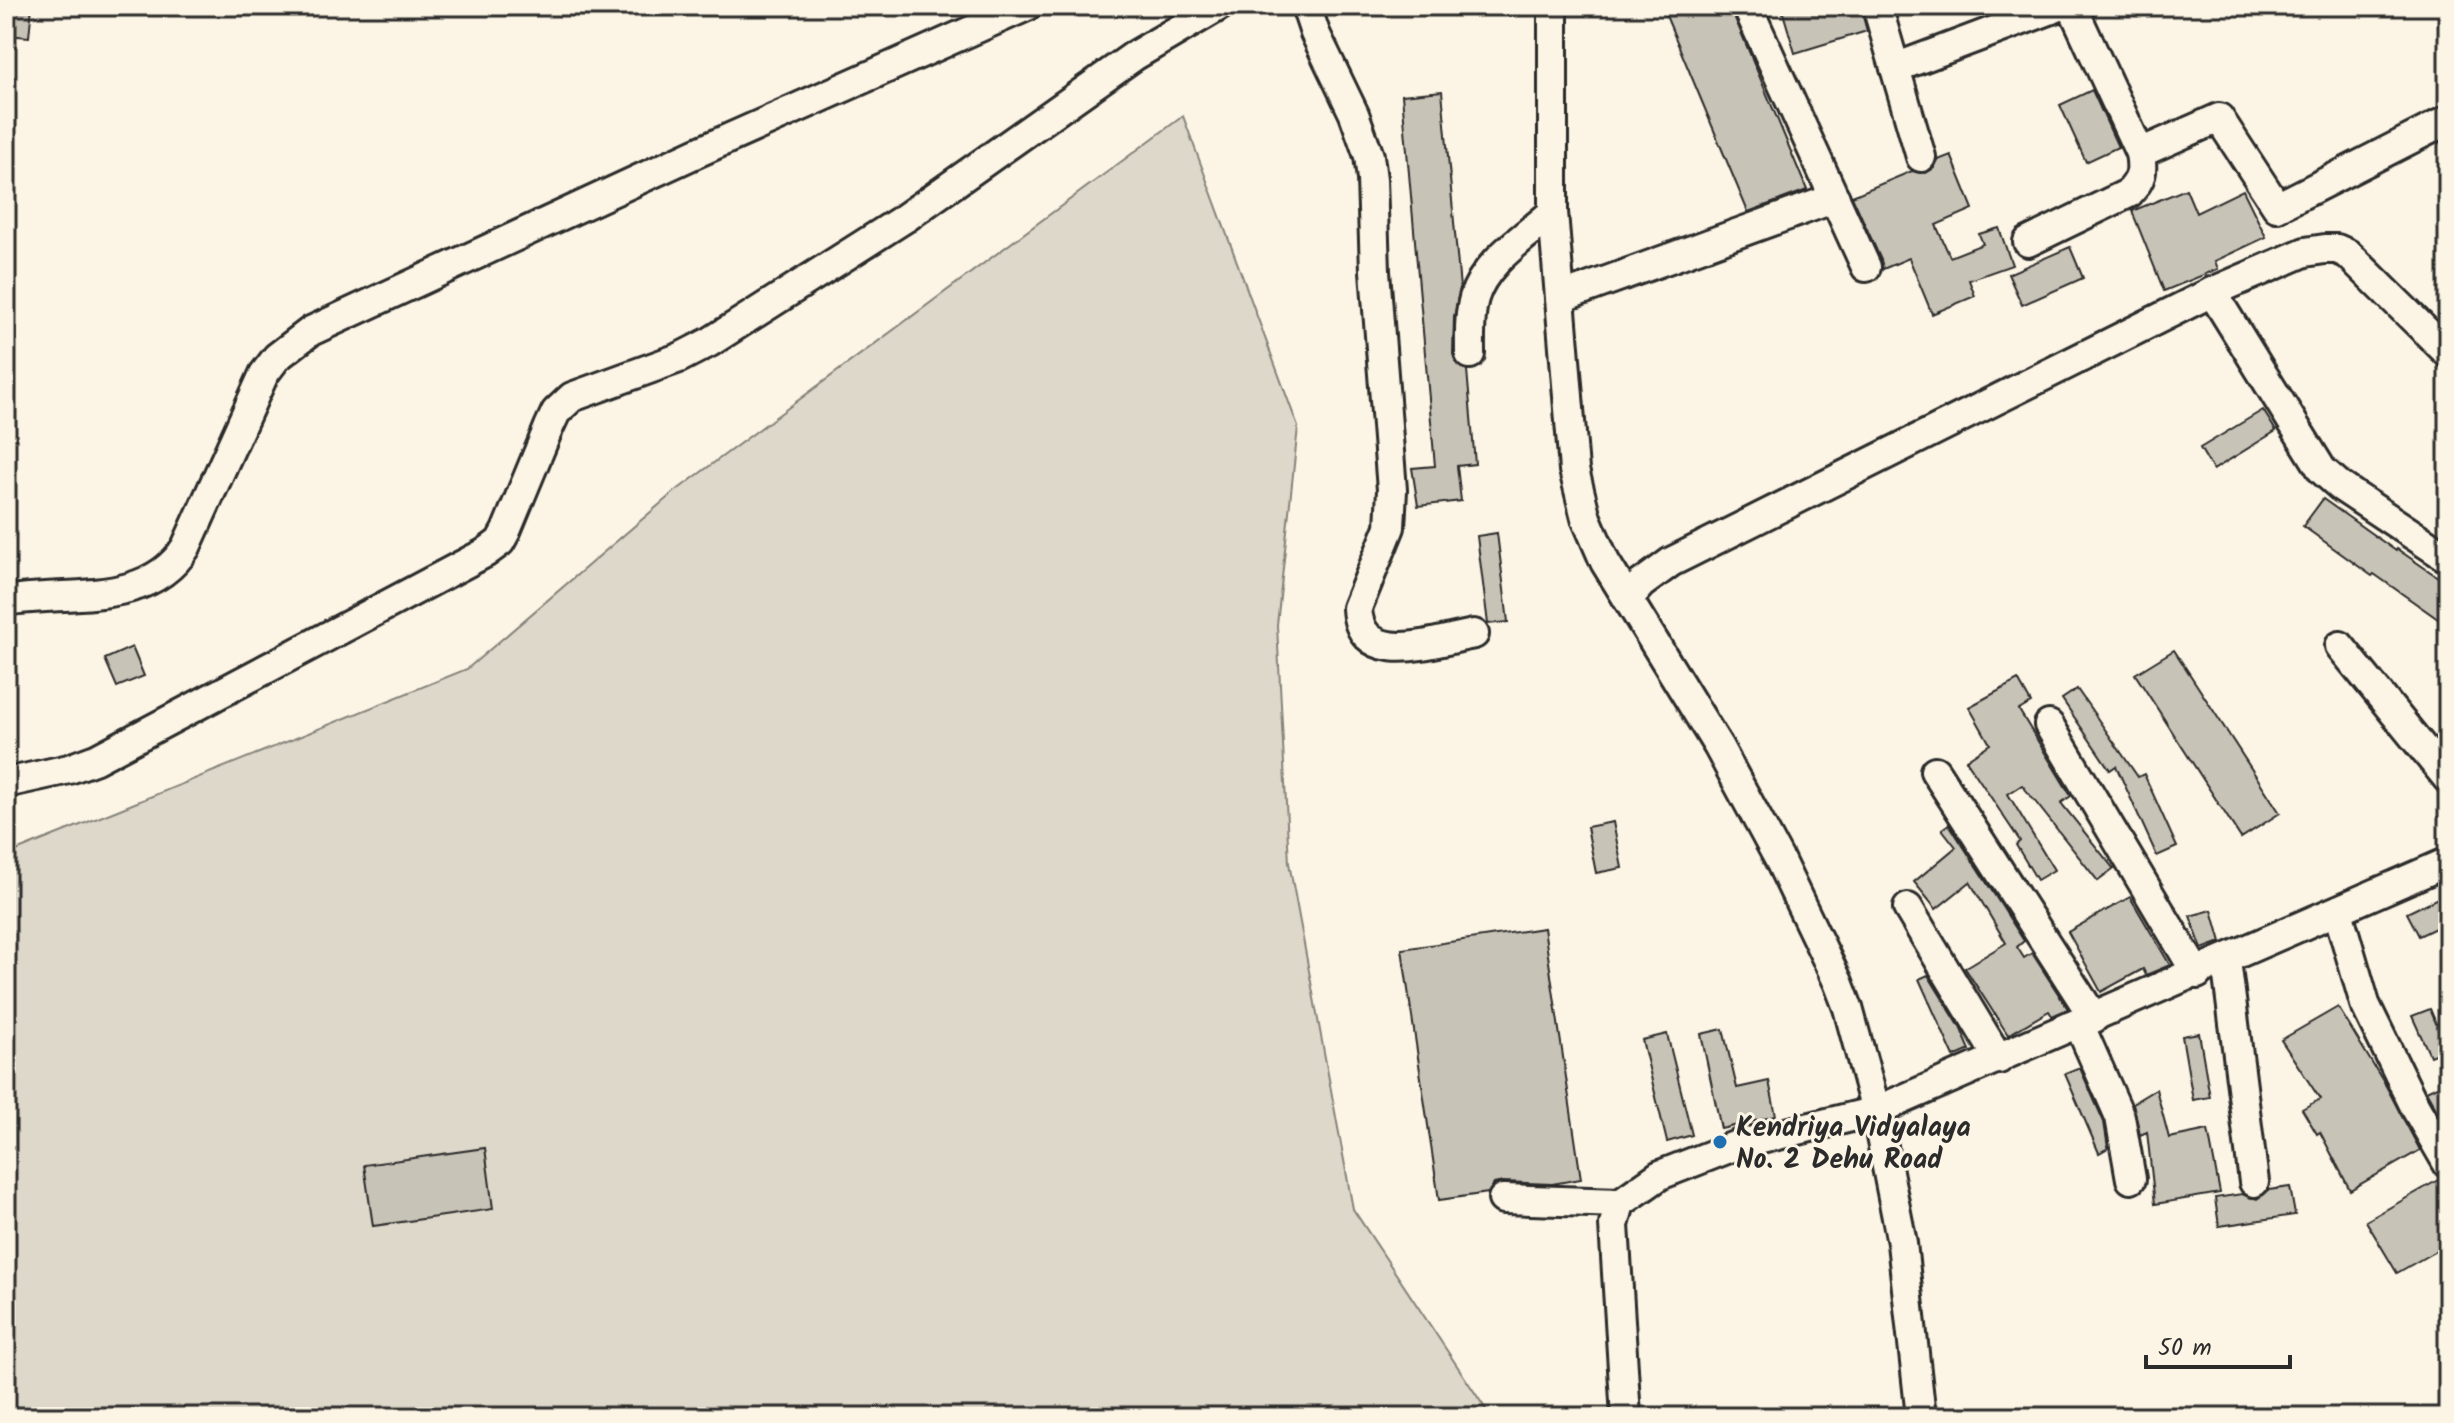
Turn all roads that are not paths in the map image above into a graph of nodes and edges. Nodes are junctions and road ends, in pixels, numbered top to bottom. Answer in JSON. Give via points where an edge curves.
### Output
{"nodes":[{"id":1,"x":1027,"y":6,"type":"edge"},
{"id":2,"x":1219,"y":6,"type":"edge"},
{"id":3,"x":1306,"y":6,"type":"edge"},
{"id":4,"x":1529,"y":6,"type":"edge"},
{"id":5,"x":1747,"y":6,"type":"edge"},
{"id":6,"x":1877,"y":6,"type":"edge"},
{"id":7,"x":2060,"y":6,"type":"edge"},
{"id":8,"x":2072,"y":6,"type":"edge"},
{"id":9,"x":1552,"y":19,"type":"edge"},
{"id":10,"x":1895,"y":68,"type":"junction"},
{"id":11,"x":2448,"y":120,"type":"edge"},
{"id":12,"x":2140,"y":153,"type":"junction"},
{"id":13,"x":1921,"y":157,"type":"dead end"},
{"id":14,"x":1835,"y":198,"type":"junction"},
{"id":15,"x":1553,"y":212,"type":"junction"},
{"id":16,"x":2028,"y":242,"type":"dead end"},
{"id":17,"x":1866,"y":267,"type":"dead end"},
{"id":18,"x":2212,"y":292,"type":"junction"},
{"id":19,"x":1560,"y":298,"type":"junction"},
{"id":20,"x":2448,"y":353,"type":"edge"},
{"id":21,"x":1470,"y":354,"type":"dead end"},
{"id":22,"x":2448,"y":558,"type":"edge"},
{"id":23,"x":1628,"y":599,"type":"junction"},
{"id":24,"x":6,"y":601,"type":"edge"},
{"id":25,"x":1474,"y":634,"type":"dead end"},
{"id":26,"x":2340,"y":646,"type":"dead end"},
{"id":27,"x":2049,"y":725,"type":"dead end"},
{"id":28,"x":1935,"y":771,"type":"dead end"},
{"id":29,"x":2448,"y":779,"type":"edge"},
{"id":30,"x":6,"y":783,"type":"edge"},
{"id":31,"x":2448,"y":862,"type":"edge"},
{"id":32,"x":1908,"y":908,"type":"dead end"},
{"id":33,"x":2338,"y":912,"type":"junction"},
{"id":34,"x":2226,"y":960,"type":"junction"},
{"id":35,"x":2197,"y":974,"type":"junction"},
{"id":36,"x":2087,"y":1021,"type":"junction"},
{"id":37,"x":1999,"y":1059,"type":"junction"},
{"id":38,"x":1876,"y":1111,"type":"junction"},
{"id":39,"x":2448,"y":1164,"type":"edge"},
{"id":40,"x":2131,"y":1179,"type":"dead end"},
{"id":41,"x":2254,"y":1182,"type":"dead end"},
{"id":42,"x":1503,"y":1199,"type":"dead end"},
{"id":43,"x":1620,"y":1203,"type":"junction"},
{"id":44,"x":1626,"y":1417,"type":"edge"},
{"id":45,"x":1921,"y":1417,"type":"edge"}],
"edges":[{"from":1,"to":24,"type":"lane","via":[[311,331],[264,374],[186,547],[168,570],[130,587],[95,594]]},
{"from":2,"to":30,"type":"lane","via":[[1134,56],[905,218],[710,342],[572,397],[556,412],[500,542],[485,553],[96,759]]},
{"from":3,"to":25,"type":"lane","via":[[1362,135],[1372,179],[1392,490],[1390,527],[1357,608],[1358,622],[1366,636],[1385,647]]},
{"from":4,"to":9,"type":"lane"},
{"from":5,"to":14,"type":"lane"},
{"from":6,"to":10,"type":"lane"},
{"from":7,"to":10,"type":"lane"},
{"from":8,"to":12,"type":"lane"},
{"from":9,"to":15,"type":"lane"},
{"from":10,"to":13,"type":"lane"},
{"from":11,"to":12,"type":"lane","via":[[2277,207],[2219,118]]},
{"from":12,"to":16,"type":"lane","via":[[2140,181],[2129,193]]},
{"from":14,"to":17,"type":"lane"},
{"from":14,"to":19,"type":"lane"},
{"from":15,"to":19,"type":"lane"},
{"from":15,"to":21,"type":"lane","via":[[1481,282],[1474,299]]},
{"from":18,"to":20,"type":"lane","via":[[2305,252],[2337,249]]},
{"from":18,"to":22,"type":"lane","via":[[2322,470]]},
{"from":18,"to":23,"type":"lane","via":[[1671,562]]},
{"from":19,"to":23,"type":"lane","via":[[1574,470],[1586,518]]},
{"from":23,"to":38,"type":"lane","via":[[1718,746],[1779,859],[1838,982]]},
{"from":26,"to":29,"type":"lane"},
{"from":27,"to":35,"type":"lane"},
{"from":28,"to":36,"type":"lane"},
{"from":31,"to":33,"type":"lane"},
{"from":32,"to":37,"type":"lane"},
{"from":33,"to":34,"type":"lane"},
{"from":33,"to":39,"type":"lane","via":[[2365,1004]]},
{"from":34,"to":35,"type":"lane"},
{"from":34,"to":41,"type":"lane"},
{"from":35,"to":36,"type":"lane"},
{"from":36,"to":37,"type":"lane"},
{"from":36,"to":40,"type":"lane","via":[[2120,1117]]},
{"from":37,"to":38,"type":"lane"},
{"from":38,"to":43,"type":"lane","via":[[1737,1145],[1660,1175]]},
{"from":38,"to":45,"type":"lane","via":[[1902,1243]]},
{"from":42,"to":43,"type":"lane"},
{"from":43,"to":44,"type":"lane","via":[[1614,1225]]}]}
